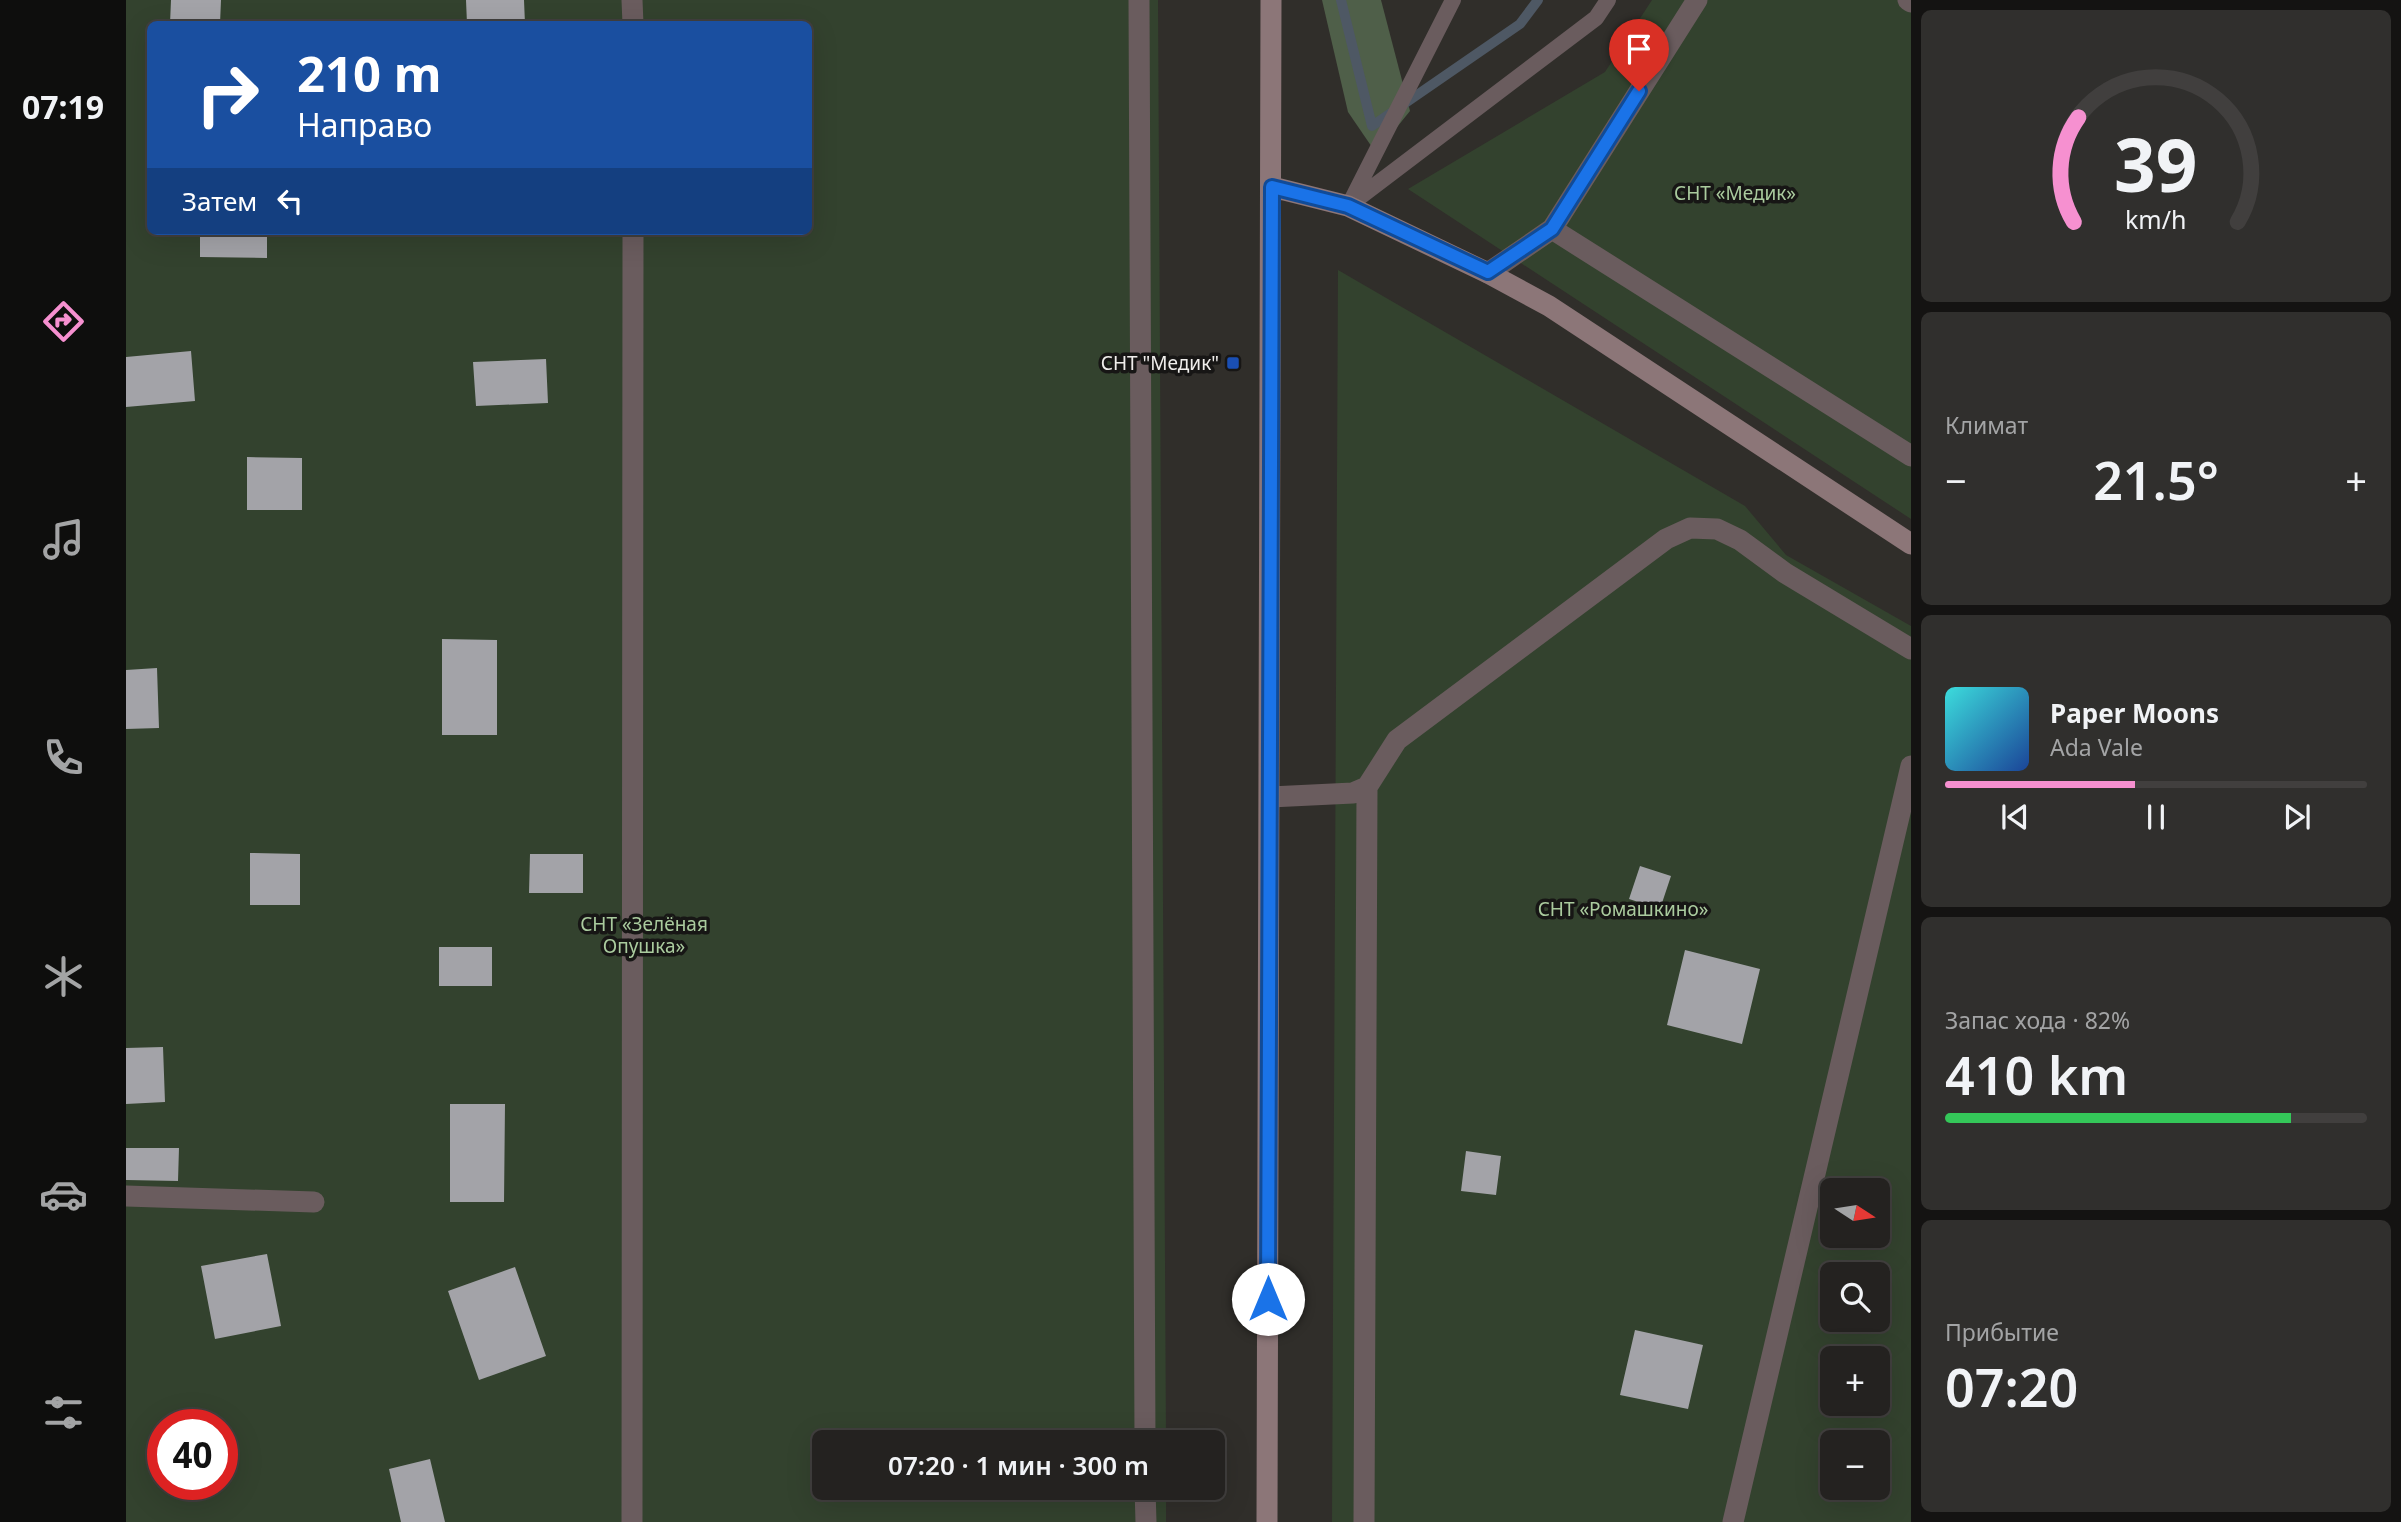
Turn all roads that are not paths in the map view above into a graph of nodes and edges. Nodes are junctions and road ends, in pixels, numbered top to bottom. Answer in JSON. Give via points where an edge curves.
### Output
{"nodes":[{"id":1,"x":632,"y":0,"type":"edge"},
{"id":2,"x":1139,"y":0,"type":"edge"},
{"id":3,"x":1271,"y":0,"type":"edge"},
{"id":4,"x":1453,"y":0,"type":"edge"},
{"id":5,"x":1608,"y":0,"type":"edge"},
{"id":6,"x":1698,"y":0,"type":"edge"},
{"id":7,"x":633,"y":21,"type":"edge"},
{"id":8,"x":1272,"y":187,"type":"junction"},
{"id":9,"x":1348,"y":206,"type":"junction"},
{"id":10,"x":1552,"y":229,"type":"junction"},
{"id":11,"x":633,"y":235,"type":"edge"},
{"id":12,"x":1488,"y":272,"type":"junction"},
{"id":13,"x":1911,"y":456,"type":"edge"},
{"id":14,"x":1911,"y":544,"type":"edge"},
{"id":15,"x":1911,"y":649,"type":"edge"},
{"id":16,"x":1911,"y":766,"type":"edge"},
{"id":17,"x":1367,"y":787,"type":"junction"},
{"id":18,"x":1270,"y":797,"type":"junction"},
{"id":19,"x":126,"y":1196,"type":"edge"},
{"id":20,"x":314,"y":1202,"type":"dead end"},
{"id":21,"x":1145,"y":1430,"type":"edge"},
{"id":22,"x":1145,"y":1500,"type":"edge"},
{"id":23,"x":632,"y":1522,"type":"edge"},
{"id":24,"x":1146,"y":1522,"type":"edge"},
{"id":25,"x":1267,"y":1522,"type":"edge"},
{"id":26,"x":1364,"y":1522,"type":"edge"},
{"id":27,"x":1733,"y":1522,"type":"edge"}],
"edges":[{"from":1,"to":7,"type":"street"},
{"from":2,"to":21,"type":"street"},
{"from":3,"to":8,"type":"street"},
{"from":4,"to":9,"type":"lane"},
{"from":5,"to":9,"type":"lane","via":[[1596,18]]},
{"from":6,"to":10,"type":"street"},
{"from":8,"to":9,"type":"street"},
{"from":8,"to":18,"type":"street"},
{"from":9,"to":12,"type":"street"},
{"from":10,"to":12,"type":"street"},
{"from":10,"to":13,"type":"street"},
{"from":11,"to":23,"type":"street"},
{"from":12,"to":14,"type":"street","via":[[1572,321]]},
{"from":15,"to":17,"type":"street","via":[[1740,540],[1717,529],[1690,528],[1666,539],[1397,740]]},
{"from":16,"to":27,"type":"street"},
{"from":17,"to":18,"type":"street","via":[[1353,793]]},
{"from":17,"to":26,"type":"street"},
{"from":18,"to":25,"type":"street"},
{"from":19,"to":20,"type":"street"},
{"from":22,"to":24,"type":"street"}]}
